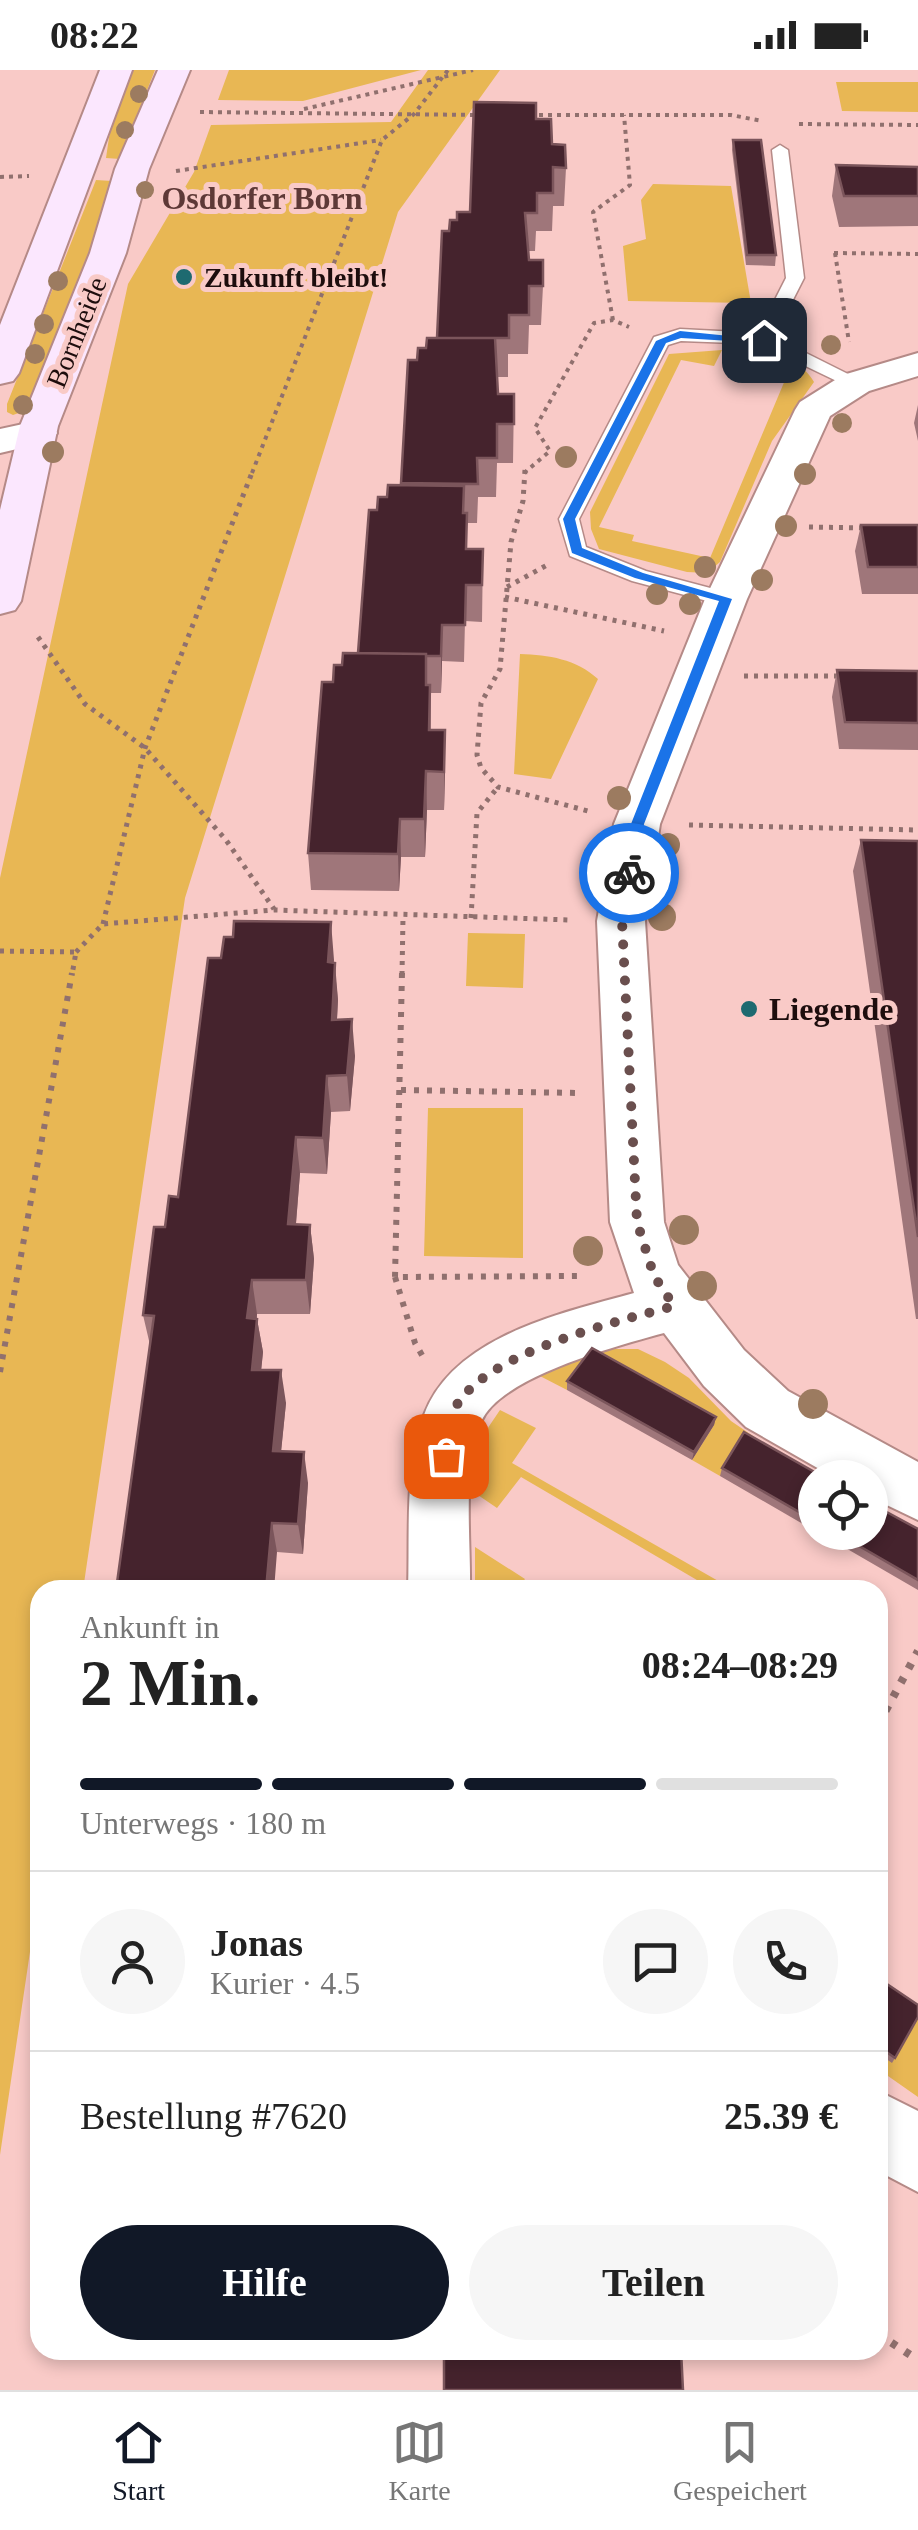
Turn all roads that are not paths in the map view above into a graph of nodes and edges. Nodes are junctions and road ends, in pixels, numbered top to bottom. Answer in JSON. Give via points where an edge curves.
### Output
{"nodes":[{"id":1,"x":116,"y":70,"type":"edge"},
{"id":2,"x":174,"y":70,"type":"edge"},
{"id":3,"x":780,"y":150,"type":"dead end"},
{"id":4,"x":764,"y":340,"type":"junction"},
{"id":5,"x":918,"y":364,"type":"edge"},
{"id":6,"x":0,"y":373,"type":"edge"},
{"id":7,"x":856,"y":383,"type":"junction"},
{"id":8,"x":18,"y":437,"type":"edge"},
{"id":9,"x":0,"y":597,"type":"edge"},
{"id":10,"x":710,"y":639,"type":"junction"},
{"id":11,"x":664,"y":1291,"type":"junction"},
{"id":12,"x":918,"y":1493,"type":"edge"},
{"id":13,"x":439,"y":1580,"type":"edge"},
{"id":14,"x":888,"y":2134,"type":"edge"},
{"id":15,"x":918,"y":2154,"type":"edge"}],
"edges":[{"from":1,"to":6,"type":"street","name":"Bornheide"},
{"from":2,"to":8,"type":"street","name":"Bornheide","via":[[132,169],[108,253]]},
{"from":3,"to":4,"type":"lane","via":[[795,278]]},
{"from":4,"to":7,"type":"lane"},
{"from":4,"to":10,"type":"lane","via":[[680,335],[661,341],[569,519],[577,550],[639,576]]},
{"from":5,"to":7,"type":"street"},
{"from":7,"to":10,"type":"street","via":[[814,410]]},
{"from":8,"to":9,"type":"street","name":"Bornheide"},
{"from":10,"to":11,"type":"street","via":[[638,824],[622,921],[637,1222]]},
{"from":11,"to":12,"type":"street","via":[[724,1368],[768,1408]]},
{"from":11,"to":13,"type":"street","via":[[485,1375],[454,1410]]},
{"from":14,"to":15,"type":"street"}]}
